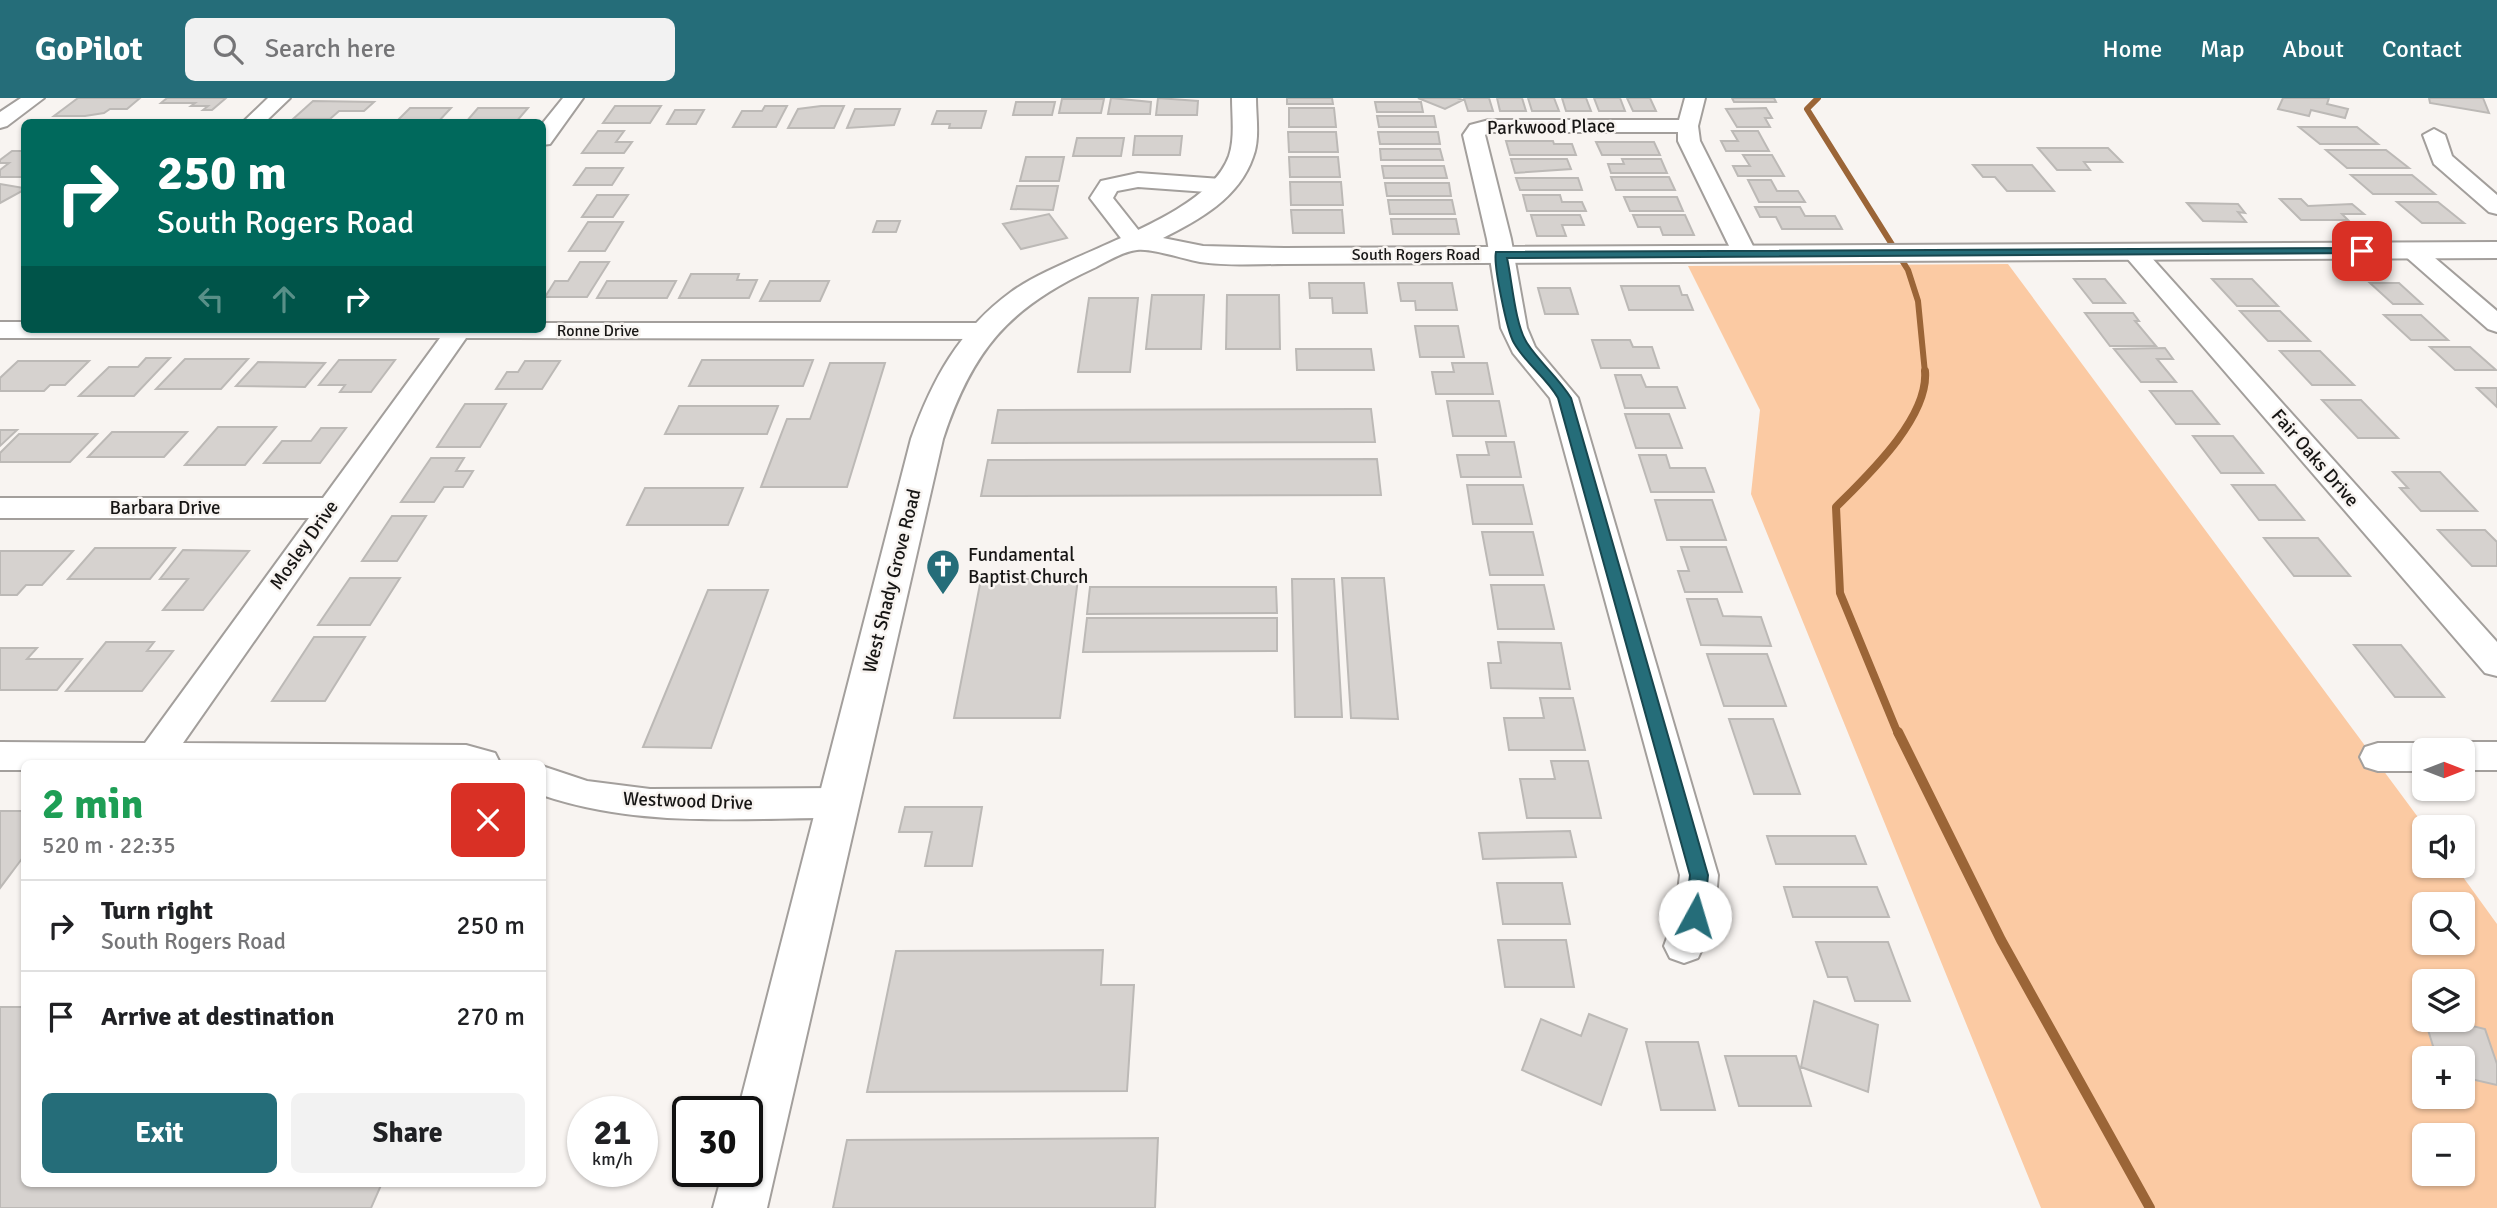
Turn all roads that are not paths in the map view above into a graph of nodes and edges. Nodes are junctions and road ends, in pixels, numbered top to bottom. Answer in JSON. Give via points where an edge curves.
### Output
{"nodes":[{"id":1,"x":34,"y":98,"type":"edge"},
{"id":2,"x":280,"y":98,"type":"edge"},
{"id":3,"x":573,"y":98,"type":"edge"},
{"id":4,"x":1244,"y":98,"type":"edge"},
{"id":5,"x":1695,"y":98,"type":"edge"},
{"id":6,"x":256,"y":119,"type":"edge"},
{"id":7,"x":0,"y":122,"type":"edge"},
{"id":8,"x":1688,"y":126,"type":"junction"},
{"id":9,"x":546,"y":134,"type":"edge"},
{"id":10,"x":2434,"y":135,"type":"dead end"},
{"id":11,"x":1215,"y":192,"type":"junction"},
{"id":12,"x":2497,"y":207,"type":"edge"},
{"id":13,"x":1135,"y":240,"type":"junction"},
{"id":14,"x":2497,"y":250,"type":"edge"},
{"id":15,"x":2413,"y":251,"type":"junction"},
{"id":16,"x":2134,"y":252,"type":"junction"},
{"id":17,"x":1745,"y":254,"type":"junction"},
{"id":18,"x":1266,"y":255,"type":"junction"},
{"id":19,"x":1500,"y":255,"type":"junction"},
{"id":20,"x":1079,"y":265,"type":"junction"},
{"id":21,"x":2497,"y":324,"type":"edge"},
{"id":22,"x":0,"y":330,"type":"edge"},
{"id":23,"x":21,"y":330,"type":"edge"},
{"id":24,"x":546,"y":330,"type":"edge"},
{"id":25,"x":985,"y":331,"type":"junction"},
{"id":26,"x":457,"y":333,"type":"edge"},
{"id":27,"x":0,"y":508,"type":"edge"},
{"id":28,"x":329,"y":509,"type":"junction"},
{"id":29,"x":2497,"y":664,"type":"edge"},
{"id":30,"x":0,"y":756,"type":"edge"},
{"id":31,"x":2497,"y":756,"type":"edge"},
{"id":32,"x":2378,"y":757,"type":"dead end"},
{"id":33,"x":2412,"y":757,"type":"edge"},
{"id":34,"x":2475,"y":757,"type":"edge"},
{"id":35,"x":152,"y":760,"type":"edge"},
{"id":36,"x":470,"y":760,"type":"edge"},
{"id":37,"x":546,"y":781,"type":"edge"},
{"id":38,"x":837,"y":803,"type":"junction"},
{"id":39,"x":1685,"y":946,"type":"dead end"},
{"id":40,"x":740,"y":1208,"type":"edge"}],
"edges":[{"from":1,"to":7,"type":"street"},
{"from":2,"to":6,"type":"street"},
{"from":3,"to":9,"type":"street"},
{"from":4,"to":11,"type":"main road","name":"West Shady Grove Road","via":[[1241,157]]},
{"from":5,"to":8,"type":"street"},
{"from":8,"to":17,"type":"street","via":[[1689,141]]},
{"from":8,"to":19,"type":"street","name":"Parkwood Place","via":[[1477,129],[1474,139]]},
{"from":10,"to":12,"type":"street","via":[[2442,159]]},
{"from":11,"to":13,"type":"main road","name":"West Shady Grove Road","via":[[1169,225]]},
{"from":11,"to":13,"type":"street","via":[[1138,180],[1109,186],[1101,198]]},
{"from":11,"to":18,"type":"main road","via":[[1202,215],[1209,236],[1220,244]]},
{"from":13,"to":18,"type":"main road","name":"South Rogers Road","via":[[1182,251]]},
{"from":13,"to":20,"type":"main road","name":"West Shady Grove Road"},
{"from":14,"to":15,"type":"main road","name":"South Rogers Road"},
{"from":15,"to":16,"type":"main road","name":"South Rogers Road"},
{"from":15,"to":21,"type":"street"},
{"from":16,"to":17,"type":"main road","name":"South Rogers Road"},
{"from":16,"to":29,"type":"street","name":"Fair Oaks Drive"},
{"from":17,"to":19,"type":"main road","name":"South Rogers Road"},
{"from":18,"to":19,"type":"main road","name":"South Rogers Road"},
{"from":18,"to":20,"type":"main road","via":[[1247,263]]},
{"from":19,"to":39,"type":"street","name":"Parkwood Place","via":[[1518,340],[1564,398],[1699,875],[1695,916]]},
{"from":20,"to":25,"type":"main road","name":"West Shady Grove Road","via":[[1045,282]]},
{"from":22,"to":23,"type":"street","name":"Ronne Drive"},
{"from":24,"to":25,"type":"street","name":"Ronne Drive"},
{"from":25,"to":38,"type":"main road","name":"West Shady Grove Road","via":[[962,355],[945,383],[927,439]]},
{"from":26,"to":28,"type":"street","name":"Mosley Drive"},
{"from":27,"to":28,"type":"street","name":"Barbara Drive"},
{"from":28,"to":35,"type":"street","name":"Mosley Drive"},
{"from":30,"to":35,"type":"street"},
{"from":31,"to":34,"type":"street"},
{"from":32,"to":33,"type":"street"},
{"from":35,"to":36,"type":"street"},
{"from":37,"to":38,"type":"street","name":"Westwood Drive","via":[[587,796],[650,804]]},
{"from":38,"to":40,"type":"main road","name":"West Shady Grove Road"}]}
